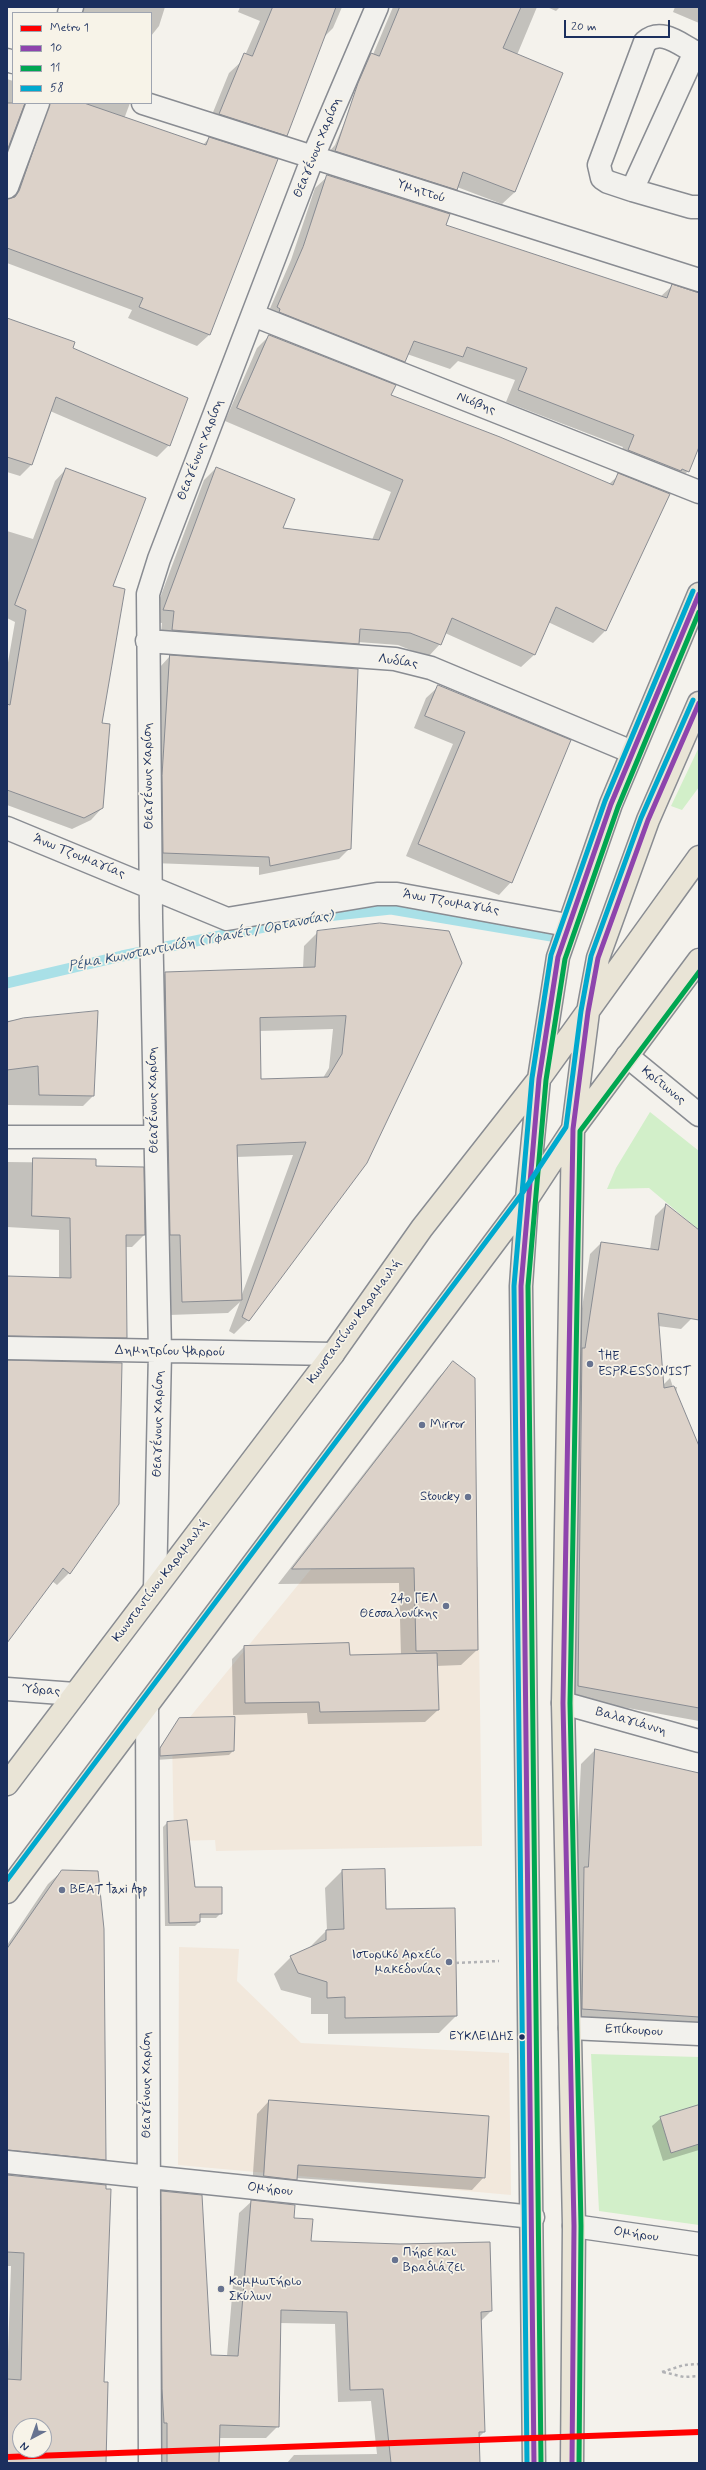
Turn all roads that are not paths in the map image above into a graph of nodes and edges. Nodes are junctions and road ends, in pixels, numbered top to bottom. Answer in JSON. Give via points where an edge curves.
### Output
{"nodes":[{"id":1,"x":377,"y":7,"type":"edge"},
{"id":2,"x":697,"y":53,"type":"edge"},
{"id":3,"x":38,"y":104,"type":"edge"},
{"id":4,"x":146,"y":104,"type":"edge"},
{"id":5,"x":313,"y":157,"type":"junction"},
{"id":6,"x":7,"y":187,"type":"edge"},
{"id":7,"x":632,"y":190,"type":"junction"},
{"id":8,"x":699,"y":207,"type":"edge"},
{"id":9,"x":699,"y":280,"type":"edge"},
{"id":10,"x":253,"y":315,"type":"junction"},
{"id":11,"x":699,"y":492,"type":"edge"},
{"id":12,"x":699,"y":594,"type":"edge"},
{"id":13,"x":147,"y":641,"type":"junction"},
{"id":14,"x":699,"y":703,"type":"edge"},
{"id":15,"x":632,"y":752,"type":"junction"},
{"id":16,"x":7,"y":828,"type":"edge"},
{"id":17,"x":699,"y":857,"type":"edge"},
{"id":18,"x":150,"y":886,"type":"junction"},
{"id":19,"x":567,"y":925,"type":"junction"},
{"id":20,"x":699,"y":960,"type":"edge"},
{"id":21,"x":588,"y":1012,"type":"junction"},
{"id":22,"x":627,"y":1056,"type":"junction"},
{"id":23,"x":538,"y":1079,"type":"junction"},
{"id":24,"x":699,"y":1115,"type":"edge"},
{"id":25,"x":573,"y":1129,"type":"junction"},
{"id":26,"x":7,"y":1136,"type":"edge"},
{"id":27,"x":155,"y":1137,"type":"junction"},
{"id":28,"x":526,"y":1199,"type":"junction"},
{"id":29,"x":7,"y":1348,"type":"edge"},
{"id":30,"x":160,"y":1352,"type":"junction"},
{"id":31,"x":333,"y":1354,"type":"junction"},
{"id":32,"x":155,"y":1588,"type":"junction"},
{"id":33,"x":7,"y":1689,"type":"edge"},
{"id":34,"x":75,"y":1694,"type":"junction"},
{"id":35,"x":563,"y":1703,"type":"junction"},
{"id":36,"x":147,"y":1706,"type":"junction"},
{"id":37,"x":699,"y":1741,"type":"edge"},
{"id":38,"x":7,"y":1784,"type":"edge"},
{"id":39,"x":7,"y":1892,"type":"edge"},
{"id":40,"x":570,"y":2028,"type":"junction"},
{"id":41,"x":699,"y":2034,"type":"edge"},
{"id":42,"x":7,"y":2162,"type":"edge"},
{"id":43,"x":148,"y":2177,"type":"junction"},
{"id":44,"x":533,"y":2216,"type":"junction"},
{"id":45,"x":574,"y":2226,"type":"junction"},
{"id":46,"x":699,"y":2244,"type":"edge"},
{"id":47,"x":150,"y":2463,"type":"edge"},
{"id":48,"x":534,"y":2463,"type":"edge"},
{"id":49,"x":572,"y":2463,"type":"edge"}],
"edges":[{"from":1,"to":5,"type":"street","name":"Θεαγένους Χαρίση"},
{"from":2,"to":7,"type":"street"},
{"from":2,"to":7,"type":"street","via":[[665,36],[657,35],[644,42],[599,166],[602,178]]},
{"from":3,"to":6,"type":"street"},
{"from":4,"to":5,"type":"street","name":"Υμηττού"},
{"from":5,"to":9,"type":"street","name":"Υμηττού"},
{"from":5,"to":10,"type":"street","name":"Θεαγένους Χαρίση"},
{"from":7,"to":8,"type":"street"},
{"from":10,"to":11,"type":"street","name":"Νιόβης"},
{"from":10,"to":13,"type":"street","name":"Θεαγένους Χαρίση","via":[[157,566],[148,594]]},
{"from":12,"to":15,"type":"main road"},
{"from":13,"to":15,"type":"street","name":"Λυδίας","via":[[410,662],[431,668]]},
{"from":13,"to":18,"type":"street","name":"Θεαγένους Χαρίση"},
{"from":14,"to":21,"type":"main road","via":[[648,820],[598,958]]},
{"from":15,"to":19,"type":"main road"},
{"from":16,"to":18,"type":"street","name":"Άνω Τζουμαγίας"},
{"from":17,"to":21,"type":"main road","name":"Κωνσταντίνου Καραμανλή"},
{"from":18,"to":19,"type":"street","name":"Άνω Τζουμαγιάς","via":[[227,919],[377,894],[397,894]]},
{"from":18,"to":27,"type":"street","name":"Θεαγένους Χαρίση"},
{"from":19,"to":23,"type":"main road","via":[[558,957]]},
{"from":20,"to":22,"type":"main road"},
{"from":21,"to":23,"type":"main road","name":"Κωνσταντίνου Καραμανλή"},
{"from":21,"to":25,"type":"main road"},
{"from":22,"to":24,"type":"street","name":"Κρίτωνος"},
{"from":22,"to":25,"type":"main road"},
{"from":23,"to":28,"type":"main road"},
{"from":23,"to":31,"type":"main road","name":"Κωνσταντίνου Καραμανλή","via":[[422,1228]]},
{"from":25,"to":28,"type":"main road"},
{"from":25,"to":35,"type":"main road"},
{"from":26,"to":27,"type":"street"},
{"from":27,"to":30,"type":"street","name":"Θεαγένους Χαρίση"},
{"from":28,"to":36,"type":"main road"},
{"from":28,"to":44,"type":"main road","via":[[521,1286]]},
{"from":29,"to":30,"type":"street","name":"Δημητρίου Ψαρρού"},
{"from":30,"to":31,"type":"street","name":"Δημητρίου Ψαρρού"},
{"from":30,"to":32,"type":"street","name":"Θεαγένους Χαρίση"},
{"from":31,"to":32,"type":"main road","name":"Κωνσταντίνου Καραμανλή"},
{"from":32,"to":34,"type":"main road","name":"Κωνσταντίνου Καραμανλή"},
{"from":33,"to":34,"type":"street","name":"Ύδρας"},
{"from":34,"to":38,"type":"main road","name":"Κωνσταντίνου Καραμανλή"},
{"from":35,"to":37,"type":"street","name":"Βαλαγιάννη"},
{"from":35,"to":40,"type":"main road"},
{"from":36,"to":39,"type":"main road"},
{"from":36,"to":43,"type":"street","name":"Θεαγένους Χαρίση"},
{"from":40,"to":41,"type":"street","name":"Επίκουρου"},
{"from":40,"to":45,"type":"main road"},
{"from":42,"to":43,"type":"street","name":"Ομήρου"},
{"from":43,"to":44,"type":"street","name":"Ομήρου"},
{"from":43,"to":47,"type":"street","name":"Θεαγένους Χαρίση"},
{"from":44,"to":48,"type":"main road"},
{"from":45,"to":46,"type":"street","name":"Ομήρου"},
{"from":45,"to":49,"type":"main road"}]}
